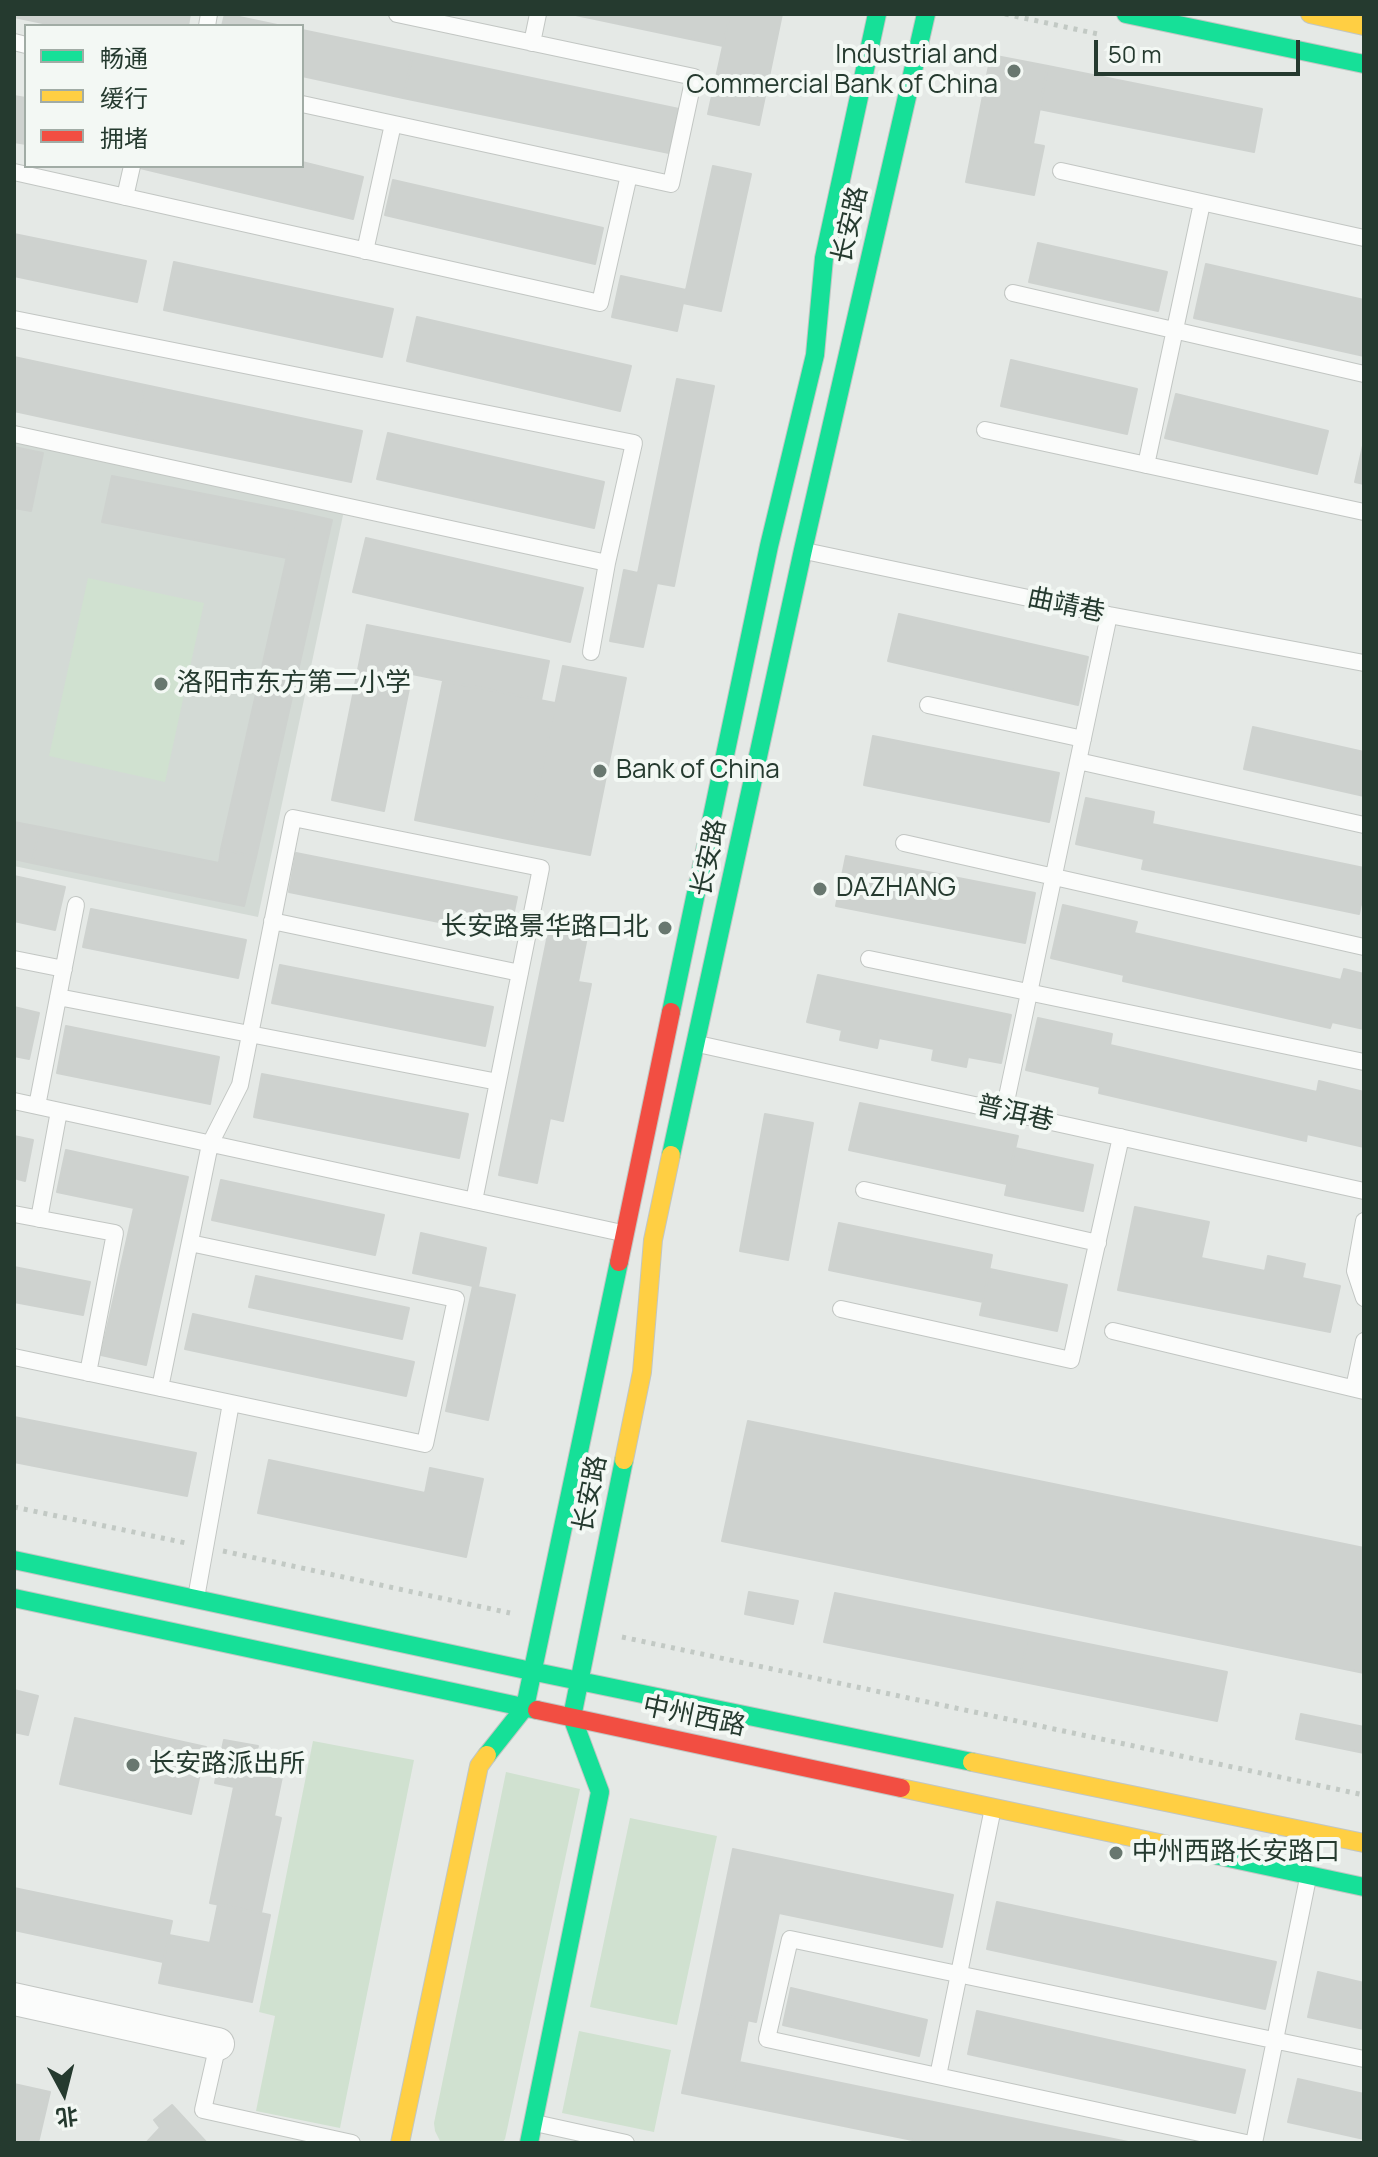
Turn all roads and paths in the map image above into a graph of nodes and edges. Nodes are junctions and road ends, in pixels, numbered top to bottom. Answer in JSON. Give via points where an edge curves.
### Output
{"nodes":[{"id":1,"x":397,"y":14,"type":"edge"},
{"id":2,"x":538,"y":14,"type":"edge"},
{"id":3,"x":877,"y":14,"type":"edge"},
{"id":4,"x":926,"y":14,"type":"edge"},
{"id":5,"x":1126,"y":14,"type":"edge"},
{"id":6,"x":1310,"y":14,"type":"edge"},
{"id":7,"x":1364,"y":26,"type":"edge"},
{"id":8,"x":532,"y":43,"type":"junction"},
{"id":9,"x":1364,"y":64,"type":"edge"},
{"id":10,"x":304,"y":104,"type":"edge"},
{"id":11,"x":393,"y":124,"type":"junction"},
{"id":12,"x":132,"y":168,"type":"edge"},
{"id":13,"x":1061,"y":171,"type":"dead end"},
{"id":14,"x":14,"y":172,"type":"edge"},
{"id":15,"x":629,"y":175,"type":"junction"},
{"id":16,"x":125,"y":197,"type":"junction"},
{"id":17,"x":1202,"y":203,"type":"junction"},
{"id":18,"x":1364,"y":238,"type":"edge"},
{"id":19,"x":365,"y":251,"type":"junction"},
{"id":20,"x":1013,"y":293,"type":"dead end"},
{"id":21,"x":14,"y":319,"type":"edge"},
{"id":22,"x":1175,"y":330,"type":"junction"},
{"id":23,"x":1364,"y":374,"type":"edge"},
{"id":24,"x":985,"y":430,"type":"dead end"},
{"id":25,"x":14,"y":434,"type":"edge"},
{"id":26,"x":1146,"y":465,"type":"junction"},
{"id":27,"x":1364,"y":512,"type":"edge"},
{"id":28,"x":786,"y":548,"type":"junction"},
{"id":29,"x":607,"y":563,"type":"junction"},
{"id":30,"x":1109,"y":615,"type":"junction"},
{"id":31,"x":591,"y":652,"type":"dead end"},
{"id":32,"x":1364,"y":663,"type":"edge"},
{"id":33,"x":928,"y":705,"type":"dead end"},
{"id":34,"x":1083,"y":739,"type":"junction"},
{"id":35,"x":1078,"y":761,"type":"junction"},
{"id":36,"x":1364,"y":825,"type":"edge"},
{"id":37,"x":904,"y":843,"type":"dead end"},
{"id":38,"x":1053,"y":877,"type":"junction"},
{"id":39,"x":76,"y":905,"type":"dead end"},
{"id":40,"x":272,"y":921,"type":"junction"},
{"id":41,"x":1364,"y":947,"type":"edge"},
{"id":42,"x":14,"y":959,"type":"edge"},
{"id":43,"x":869,"y":959,"type":"dead end"},
{"id":44,"x":64,"y":969,"type":"junction"},
{"id":45,"x":520,"y":973,"type":"junction"},
{"id":46,"x":1029,"y":992,"type":"junction"},
{"id":47,"x":58,"y":997,"type":"junction"},
{"id":48,"x":250,"y":1034,"type":"junction"},
{"id":49,"x":666,"y":1038,"type":"junction"},
{"id":50,"x":697,"y":1043,"type":"junction"},
{"id":51,"x":1364,"y":1062,"type":"edge"},
{"id":52,"x":498,"y":1082,"type":"junction"},
{"id":53,"x":14,"y":1101,"type":"edge"},
{"id":54,"x":37,"y":1106,"type":"junction"},
{"id":55,"x":59,"y":1111,"type":"junction"},
{"id":56,"x":1004,"y":1111,"type":"junction"},
{"id":57,"x":1121,"y":1137,"type":"junction"},
{"id":58,"x":210,"y":1144,"type":"junction"},
{"id":59,"x":864,"y":1190,"type":"dead end"},
{"id":60,"x":1364,"y":1191,"type":"edge"},
{"id":61,"x":474,"y":1201,"type":"junction"},
{"id":62,"x":14,"y":1214,"type":"edge"},
{"id":63,"x":39,"y":1219,"type":"junction"},
{"id":64,"x":1364,"y":1221,"type":"edge"},
{"id":65,"x":624,"y":1233,"type":"junction"},
{"id":66,"x":190,"y":1243,"type":"junction"},
{"id":67,"x":1098,"y":1243,"type":"junction"},
{"id":68,"x":1364,"y":1298,"type":"edge"},
{"id":69,"x":841,"y":1309,"type":"dead end"},
{"id":70,"x":1113,"y":1331,"type":"dead end"},
{"id":71,"x":1364,"y":1341,"type":"edge"},
{"id":72,"x":14,"y":1357,"type":"edge"},
{"id":73,"x":88,"y":1373,"type":"junction"},
{"id":74,"x":160,"y":1388,"type":"junction"},
{"id":75,"x":1359,"y":1389,"type":"edge"},
{"id":76,"x":231,"y":1403,"type":"junction"},
{"id":77,"x":14,"y":1507,"type":"edge"},
{"id":78,"x":205,"y":1548,"type":"junction"},
{"id":79,"x":14,"y":1560,"type":"edge"},
{"id":80,"x":14,"y":1598,"type":"edge"},
{"id":81,"x":192,"y":1617,"type":"junction"},
{"id":82,"x":542,"y":1619,"type":"junction"},
{"id":83,"x":590,"y":1630,"type":"junction"},
{"id":84,"x":531,"y":1671,"type":"junction"},
{"id":85,"x":579,"y":1681,"type":"junction"},
{"id":86,"x":525,"y":1707,"type":"junction"},
{"id":87,"x":572,"y":1717,"type":"junction"},
{"id":88,"x":1364,"y":1795,"type":"edge"},
{"id":89,"x":993,"y":1808,"type":"junction"},
{"id":90,"x":1364,"y":1843,"type":"edge"},
{"id":91,"x":1308,"y":1875,"type":"junction"},
{"id":92,"x":1364,"y":1887,"type":"edge"},
{"id":93,"x":959,"y":1974,"type":"junction"},
{"id":94,"x":14,"y":1999,"type":"edge"},
{"id":95,"x":1275,"y":2040,"type":"junction"},
{"id":96,"x":218,"y":2044,"type":"joint"},
{"id":97,"x":1364,"y":2059,"type":"edge"},
{"id":98,"x":938,"y":2076,"type":"junction"},
{"id":99,"x":533,"y":2122,"type":"junction"},
{"id":100,"x":352,"y":2143,"type":"edge"},
{"id":101,"x":400,"y":2143,"type":"edge"},
{"id":102,"x":529,"y":2143,"type":"edge"},
{"id":103,"x":626,"y":2143,"type":"edge"},
{"id":104,"x":1246,"y":2143,"type":"edge"},
{"id":105,"x":1254,"y":2143,"type":"edge"}],
"edges":[{"from":1,"to":8,"type":"lane"},
{"from":2,"to":8,"type":"lane"},
{"from":3,"to":28,"type":"main road","name":"长安路","via":[[824,258]]},
{"from":4,"to":28,"type":"main road","name":"长安路"},
{"from":5,"to":9,"type":"main road"},
{"from":6,"to":7,"type":"main road"},
{"from":8,"to":15,"type":"lane","via":[[694,77],[671,184]]},
{"from":10,"to":11,"type":"lane"},
{"from":11,"to":15,"type":"lane"},
{"from":11,"to":19,"type":"lane"},
{"from":12,"to":16,"type":"lane"},
{"from":13,"to":17,"type":"lane"},
{"from":14,"to":16,"type":"lane"},
{"from":15,"to":19,"type":"lane","via":[[600,303]]},
{"from":16,"to":19,"type":"lane"},
{"from":17,"to":18,"type":"lane"},
{"from":17,"to":22,"type":"lane"},
{"from":20,"to":22,"type":"lane"},
{"from":21,"to":29,"type":"lane","via":[[634,443]]},
{"from":22,"to":23,"type":"lane"},
{"from":22,"to":26,"type":"lane"},
{"from":24,"to":26,"type":"lane"},
{"from":25,"to":29,"type":"lane"},
{"from":26,"to":27,"type":"lane"},
{"from":28,"to":30,"type":"lane","name":"曲靖巷"},
{"from":28,"to":49,"type":"main road","name":"长安路"},
{"from":28,"to":50,"type":"main road","name":"长安路"},
{"from":29,"to":31,"type":"lane"},
{"from":30,"to":32,"type":"lane","name":"曲靖巷"},
{"from":30,"to":34,"type":"lane"},
{"from":33,"to":34,"type":"lane"},
{"from":34,"to":35,"type":"lane"},
{"from":35,"to":36,"type":"lane"},
{"from":35,"to":38,"type":"lane"},
{"from":37,"to":38,"type":"lane"},
{"from":38,"to":41,"type":"lane"},
{"from":38,"to":46,"type":"lane"},
{"from":39,"to":44,"type":"lane"},
{"from":40,"to":45,"type":"lane"},
{"from":40,"to":45,"type":"lane","via":[[293,818],[541,868]]},
{"from":40,"to":48,"type":"lane"},
{"from":42,"to":44,"type":"lane"},
{"from":43,"to":46,"type":"lane"},
{"from":44,"to":47,"type":"lane"},
{"from":45,"to":52,"type":"lane"},
{"from":46,"to":51,"type":"lane"},
{"from":46,"to":56,"type":"lane"},
{"from":47,"to":48,"type":"lane"},
{"from":47,"to":54,"type":"lane"},
{"from":48,"to":52,"type":"lane"},
{"from":48,"to":58,"type":"lane","via":[[240,1085]]},
{"from":49,"to":50,"type":"lane","name":"普洱巷"},
{"from":49,"to":65,"type":"main road","name":"长安路"},
{"from":50,"to":56,"type":"lane","name":"普洱巷"},
{"from":50,"to":83,"type":"main road","name":"长安路","via":[[653,1240],[642,1372]]},
{"from":52,"to":61,"type":"lane"},
{"from":53,"to":54,"type":"lane"},
{"from":54,"to":55,"type":"lane"},
{"from":55,"to":58,"type":"lane"},
{"from":55,"to":63,"type":"lane"},
{"from":56,"to":57,"type":"lane","name":"普洱巷"},
{"from":57,"to":60,"type":"lane","name":"普洱巷"},
{"from":57,"to":67,"type":"lane"},
{"from":58,"to":61,"type":"lane"},
{"from":58,"to":66,"type":"lane"},
{"from":59,"to":67,"type":"lane"},
{"from":61,"to":65,"type":"lane"},
{"from":62,"to":63,"type":"lane"},
{"from":63,"to":73,"type":"lane","via":[[115,1233]]},
{"from":64,"to":68,"type":"lane","via":[[1355,1271]]},
{"from":65,"to":82,"type":"main road","name":"长安路"},
{"from":66,"to":74,"type":"lane"},
{"from":66,"to":76,"type":"lane","via":[[456,1299],[425,1444]]},
{"from":67,"to":69,"type":"lane","via":[[1071,1360]]},
{"from":70,"to":75,"type":"lane"},
{"from":71,"to":75,"type":"lane"},
{"from":72,"to":73,"type":"lane"},
{"from":73,"to":74,"type":"lane"},
{"from":74,"to":76,"type":"lane"},
{"from":76,"to":78,"type":"lane"},
{"from":77,"to":78,"type":"path"},
{"from":78,"to":81,"type":"lane"},
{"from":78,"to":82,"type":"path"},
{"from":79,"to":81,"type":"main road","name":"中州西路"},
{"from":80,"to":81,"type":"main road","name":"中州西路"},
{"from":81,"to":84,"type":"main road","name":"中州西路"},
{"from":81,"to":86,"type":"main road","name":"中州西路"},
{"from":82,"to":84,"type":"main road","name":"长安路"},
{"from":83,"to":85,"type":"main road","name":"长安路"},
{"from":83,"to":88,"type":"path"},
{"from":84,"to":85,"type":"main road","name":"中州西路"},
{"from":84,"to":86,"type":"main road","name":"长安路"},
{"from":85,"to":87,"type":"main road","name":"长安路"},
{"from":85,"to":90,"type":"main road","name":"中州西路"},
{"from":86,"to":87,"type":"main road","name":"中州西路"},
{"from":86,"to":101,"type":"main road","via":[[479,1766]]},
{"from":87,"to":89,"type":"main road","name":"中州西路"},
{"from":87,"to":99,"type":"main road","via":[[600,1792]]},
{"from":89,"to":91,"type":"main road","name":"中州西路"},
{"from":89,"to":93,"type":"lane"},
{"from":91,"to":92,"type":"main road","name":"中州西路"},
{"from":91,"to":95,"type":"lane"},
{"from":93,"to":95,"type":"lane"},
{"from":93,"to":98,"type":"lane"},
{"from":93,"to":98,"type":"lane","via":[[790,1939],[767,2039]]},
{"from":94,"to":96,"type":"street"},
{"from":95,"to":97,"type":"lane"},
{"from":95,"to":105,"type":"lane"},
{"from":96,"to":100,"type":"lane","via":[[203,2110]]},
{"from":98,"to":104,"type":"lane"},
{"from":99,"to":102,"type":"main road"},
{"from":99,"to":103,"type":"lane"}]}
